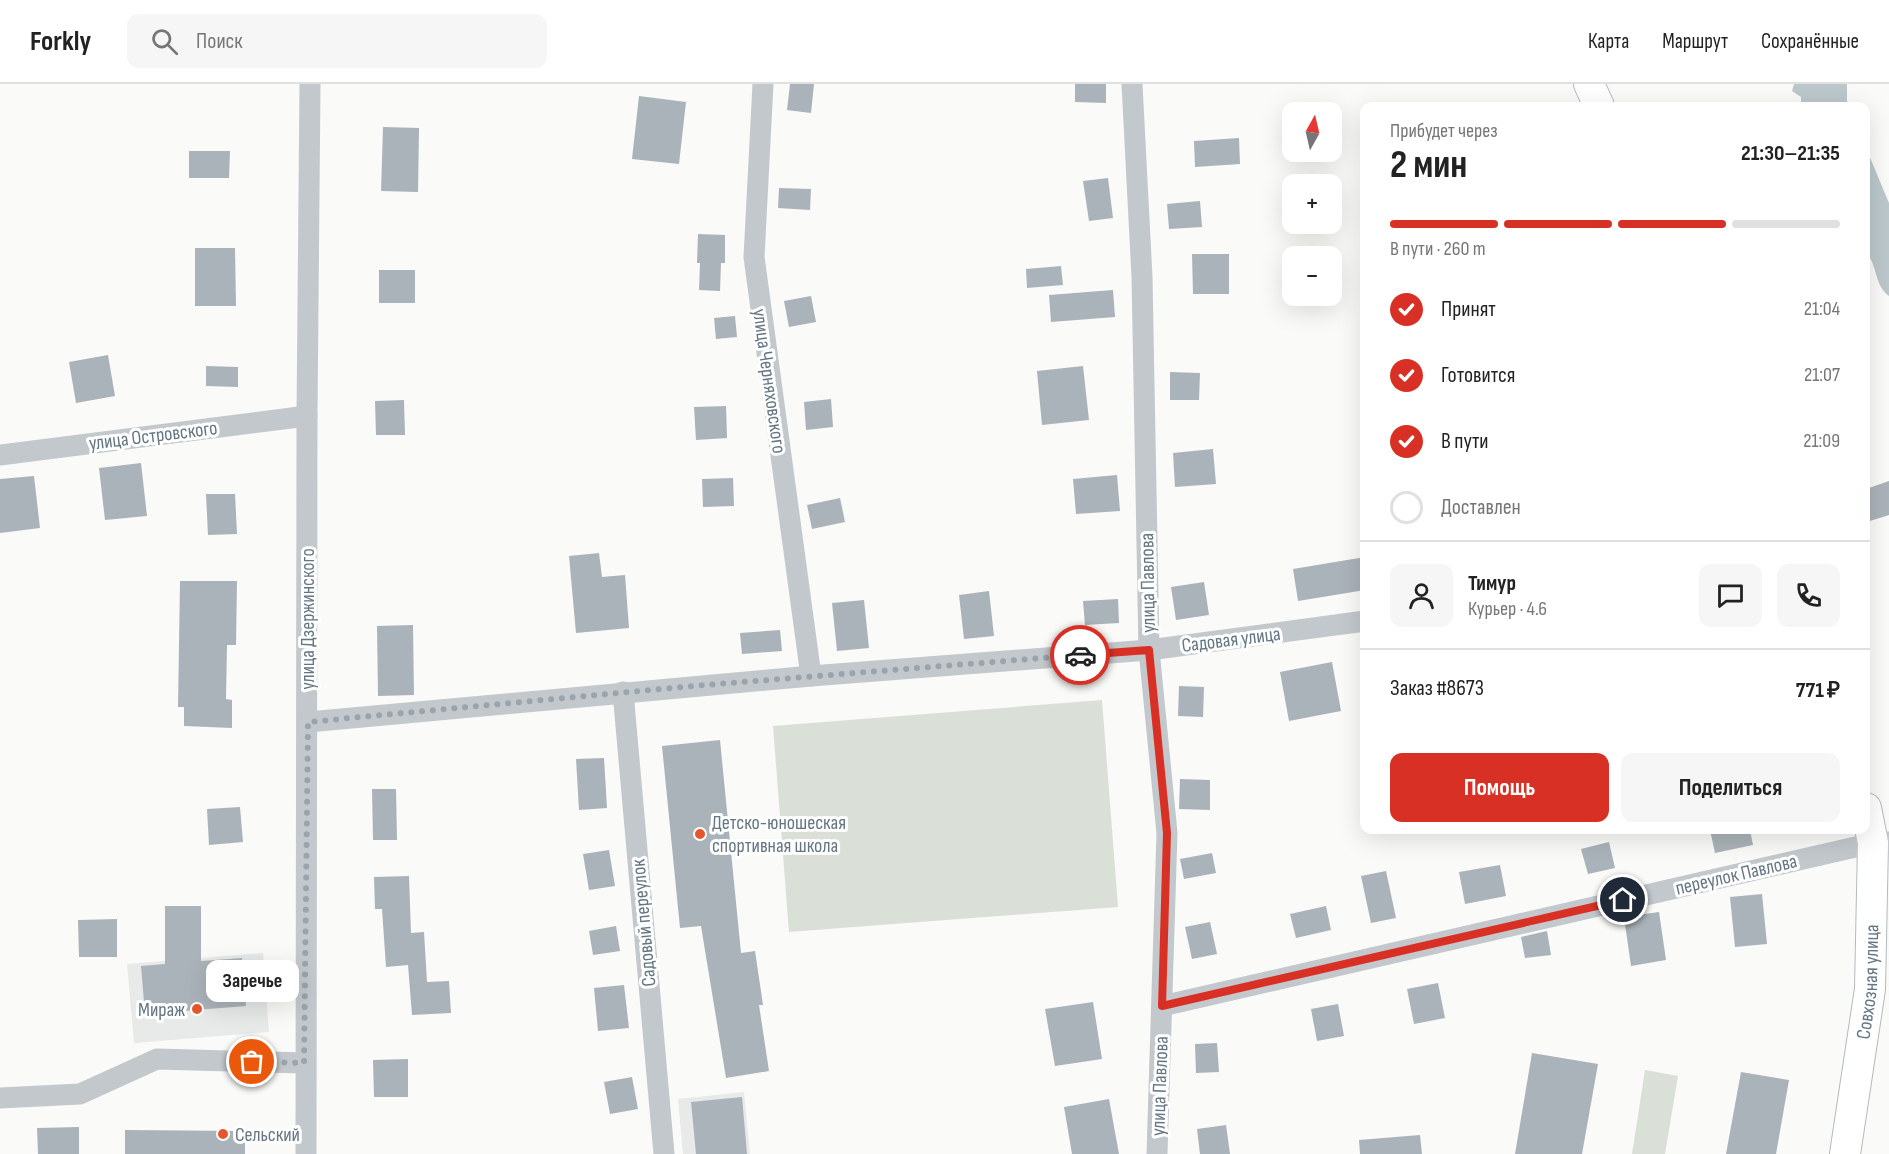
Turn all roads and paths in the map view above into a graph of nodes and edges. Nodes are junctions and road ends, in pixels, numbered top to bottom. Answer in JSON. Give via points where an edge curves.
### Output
{"nodes":[{"id":1,"x":310,"y":84,"type":"edge"},
{"id":2,"x":763,"y":84,"type":"edge"},
{"id":3,"x":1132,"y":84,"type":"edge"},
{"id":4,"x":1589,"y":84,"type":"edge"},
{"id":5,"x":1597,"y":102,"type":"edge"},
{"id":6,"x":307,"y":416,"type":"junction"},
{"id":7,"x":0,"y":455,"type":"edge"},
{"id":8,"x":1360,"y":622,"type":"edge"},
{"id":9,"x":1149,"y":650,"type":"junction"},
{"id":10,"x":811,"y":676,"type":"junction"},
{"id":11,"x":623,"y":692,"type":"junction"},
{"id":12,"x":308,"y":722,"type":"junction"},
{"id":13,"x":1870,"y":817,"type":"edge"},
{"id":14,"x":1881,"y":842,"type":"edge"},
{"id":15,"x":1162,"y":1006,"type":"junction"},
{"id":16,"x":304,"y":1063,"type":"junction"},
{"id":17,"x":0,"y":1098,"type":"edge"},
{"id":18,"x":306,"y":1154,"type":"edge"},
{"id":19,"x":664,"y":1154,"type":"edge"},
{"id":20,"x":1157,"y":1154,"type":"edge"},
{"id":21,"x":1845,"y":1154,"type":"edge"}],
"edges":[{"from":1,"to":6,"type":"street","name":"улица Дзержинского"},
{"from":2,"to":10,"type":"street","name":"улица Черняховского","via":[[754,258]]},
{"from":3,"to":9,"type":"street","name":"улица Павлова","via":[[1142,277]]},
{"from":4,"to":5,"type":"street"},
{"from":6,"to":7,"type":"street","name":"улица Островского"},
{"from":6,"to":12,"type":"street","name":"улица Дзержинского"},
{"from":8,"to":9,"type":"street","name":"Садовая улица"},
{"from":9,"to":10,"type":"street","name":"Садовая улица"},
{"from":9,"to":15,"type":"street","name":"улица Павлова","via":[[1167,833]]},
{"from":10,"to":11,"type":"street","name":"Садовая улица"},
{"from":11,"to":12,"type":"street","name":"Садовая улица"},
{"from":11,"to":19,"type":"street","name":"Садовый переулок"},
{"from":12,"to":16,"type":"street","name":"улица Дзержинского"},
{"from":13,"to":14,"type":"street","name":"Совхозная улица"},
{"from":14,"to":15,"type":"street","name":"переулок Павлова"},
{"from":14,"to":21,"type":"street","name":"Совхозная улица","via":[[1870,989]]},
{"from":15,"to":20,"type":"street","name":"улица Павлова"},
{"from":16,"to":17,"type":"street","via":[[157,1059],[80,1094]]},
{"from":16,"to":18,"type":"street","name":"улица Дзержинского"}]}
